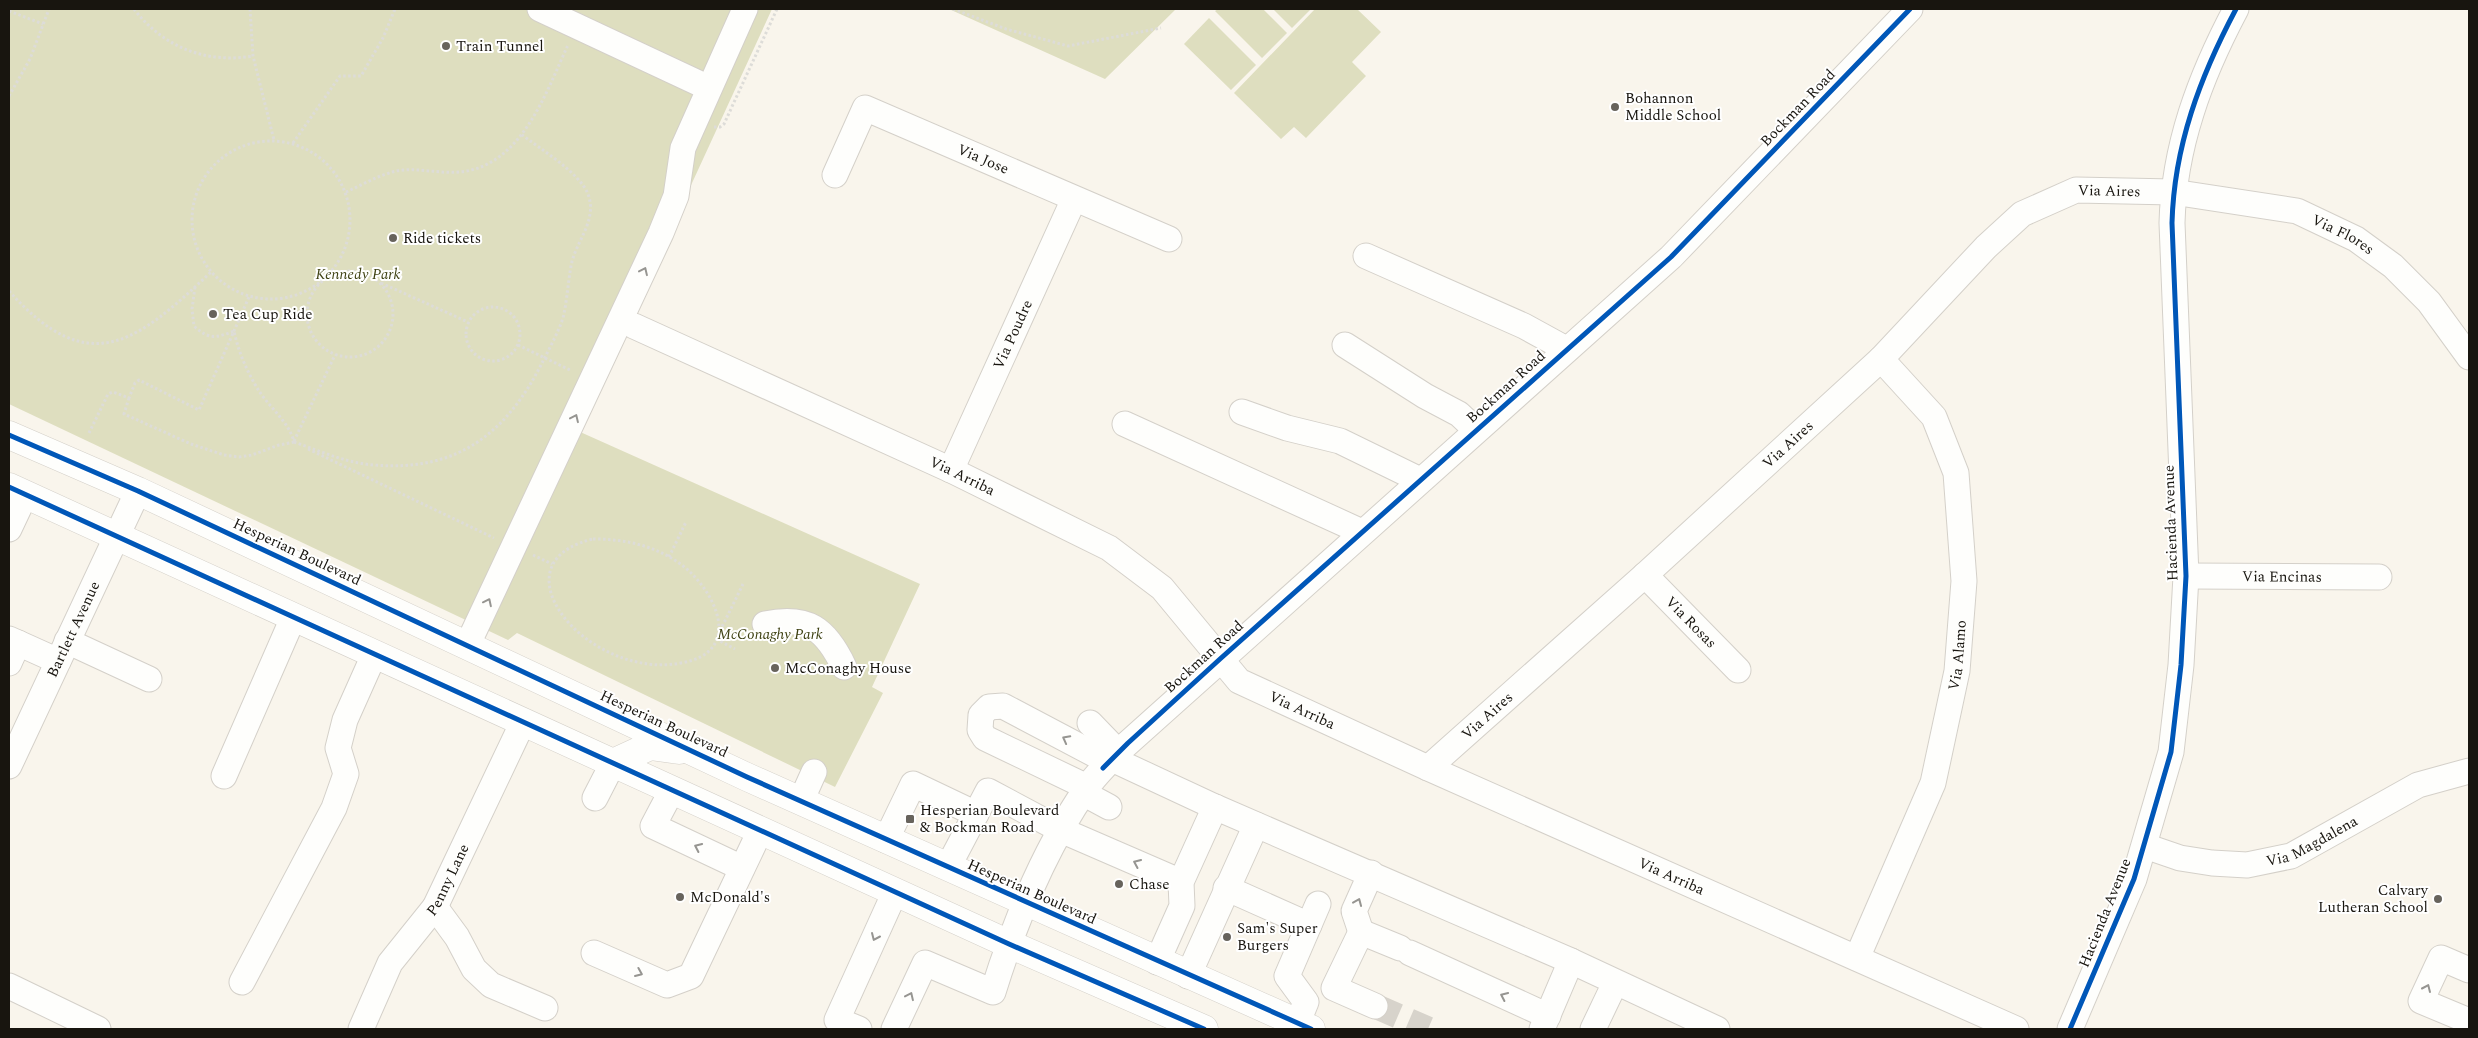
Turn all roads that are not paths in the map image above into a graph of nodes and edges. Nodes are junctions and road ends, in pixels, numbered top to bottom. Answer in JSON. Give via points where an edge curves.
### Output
{"nodes":[{"id":1,"x":540,"y":9,"type":"edge"},
{"id":2,"x":745,"y":9,"type":"edge"},
{"id":3,"x":1910,"y":9,"type":"edge"},
{"id":4,"x":2236,"y":9,"type":"edge"},
{"id":5,"x":709,"y":88,"type":"junction"},
{"id":6,"x":835,"y":175,"type":"dead end"},
{"id":7,"x":2173,"y":192,"type":"junction"},
{"id":8,"x":1074,"y":199,"type":"junction"},
{"id":9,"x":1169,"y":239,"type":"dead end"},
{"id":10,"x":1366,"y":256,"type":"dead end"},
{"id":11,"x":634,"y":326,"type":"dead end"},
{"id":12,"x":1345,"y":345,"type":"dead end"},
{"id":13,"x":1566,"y":349,"type":"junction"},
{"id":14,"x":2469,"y":357,"type":"edge"},
{"id":15,"x":1881,"y":359,"type":"junction"},
{"id":16,"x":1242,"y":412,"type":"dead end"},
{"id":17,"x":1125,"y":424,"type":"dead end"},
{"id":18,"x":1476,"y":430,"type":"junction"},
{"id":19,"x":9,"y":435,"type":"edge"},
{"id":20,"x":952,"y":470,"type":"junction"},
{"id":21,"x":1420,"y":480,"type":"junction"},
{"id":22,"x":17,"y":491,"type":"edge"},
{"id":23,"x":138,"y":491,"type":"junction"},
{"id":24,"x":9,"y":529,"type":"edge"},
{"id":25,"x":1362,"y":532,"type":"junction"},
{"id":26,"x":116,"y":537,"type":"junction"},
{"id":27,"x":1644,"y":575,"type":"junction"},
{"id":28,"x":2186,"y":576,"type":"junction"},
{"id":29,"x":2379,"y":577,"type":"dead end"},
{"id":30,"x":293,"y":618,"type":"junction"},
{"id":31,"x":765,"y":624,"type":"dead end"},
{"id":32,"x":467,"y":646,"type":"junction"},
{"id":33,"x":12,"y":648,"type":"edge"},
{"id":34,"x":63,"y":651,"type":"junction"},
{"id":35,"x":374,"y":655,"type":"junction"},
{"id":36,"x":1220,"y":659,"type":"junction"},
{"id":37,"x":844,"y":667,"type":"dead end"},
{"id":38,"x":1738,"y":670,"type":"dead end"},
{"id":39,"x":149,"y":679,"type":"dead end"},
{"id":40,"x":523,"y":722,"type":"junction"},
{"id":41,"x":1090,"y":723,"type":"dead end"},
{"id":42,"x":693,"y":752,"type":"junction"},
{"id":43,"x":1113,"y":757,"type":"junction"},
{"id":44,"x":613,"y":763,"type":"junction"},
{"id":45,"x":9,"y":766,"type":"edge"},
{"id":46,"x":1428,"y":768,"type":"junction"},
{"id":47,"x":2469,"y":771,"type":"edge"},
{"id":48,"x":814,"y":772,"type":"dead end"},
{"id":49,"x":224,"y":776,"type":"dead end"},
{"id":50,"x":672,"y":790,"type":"junction"},
{"id":51,"x":1085,"y":790,"type":"junction"},
{"id":52,"x":595,"y":798,"type":"dead end"},
{"id":53,"x":800,"y":801,"type":"junction"},
{"id":54,"x":1110,"y":807,"type":"dead end"},
{"id":55,"x":1215,"y":807,"type":"junction"},
{"id":56,"x":976,"y":814,"type":"junction"},
{"id":57,"x":1256,"y":824,"type":"junction"},
{"id":58,"x":1061,"y":830,"type":"junction"},
{"id":59,"x":760,"y":831,"type":"junction"},
{"id":60,"x":886,"y":840,"type":"junction"},
{"id":61,"x":2144,"y":846,"type":"junction"},
{"id":62,"x":742,"y":868,"type":"junction"},
{"id":63,"x":948,"y":868,"type":"junction"},
{"id":64,"x":1371,"y":873,"type":"junction"},
{"id":65,"x":1182,"y":882,"type":"junction"},
{"id":66,"x":1226,"y":888,"type":"junction"},
{"id":67,"x":895,"y":892,"type":"junction"},
{"id":68,"x":1026,"y":902,"type":"junction"},
{"id":69,"x":435,"y":907,"type":"junction"},
{"id":70,"x":1361,"y":932,"type":"junction"},
{"id":71,"x":1009,"y":944,"type":"junction"},
{"id":72,"x":594,"y":953,"type":"dead end"},
{"id":73,"x":1857,"y":958,"type":"junction"},
{"id":74,"x":1571,"y":961,"type":"junction"},
{"id":75,"x":1157,"y":962,"type":"junction"},
{"id":76,"x":2469,"y":970,"type":"edge"},
{"id":77,"x":1188,"y":976,"type":"junction"},
{"id":78,"x":242,"y":982,"type":"dead end"},
{"id":79,"x":1615,"y":983,"type":"junction"},
{"id":80,"x":9,"y":986,"type":"edge"},
{"id":81,"x":1375,"y":1006,"type":"tunnel mouth"},
{"id":82,"x":545,"y":1008,"type":"dead end"},
{"id":83,"x":2469,"y":1021,"type":"edge"},
{"id":84,"x":1545,"y":1023,"type":"edge"},
{"id":85,"x":1702,"y":1026,"type":"edge"},
{"id":86,"x":1304,"y":1027,"type":"edge"},
{"id":87,"x":98,"y":1029,"type":"edge"},
{"id":88,"x":361,"y":1029,"type":"edge"},
{"id":89,"x":859,"y":1029,"type":"edge"},
{"id":90,"x":894,"y":1029,"type":"edge"},
{"id":91,"x":1204,"y":1029,"type":"edge"},
{"id":92,"x":1594,"y":1029,"type":"edge"},
{"id":93,"x":2016,"y":1029,"type":"edge"},
{"id":94,"x":2070,"y":1029,"type":"edge"}],
"edges":[{"from":1,"to":5,"type":"street"},
{"from":2,"to":5,"type":"street"},
{"from":3,"to":13,"type":"street","name":"Bockman Road","via":[[1699,230]]},
{"from":4,"to":7,"type":"street","name":"Hacienda Avenue","via":[[2211,56],[2192,107]]},
{"from":32,"to":5,"type":"street","one_way":true,"via":[[661,233],[676,196],[683,148],[704,123]]},
{"from":6,"to":8,"type":"street","name":"Via Jose","via":[[865,108]]},
{"from":7,"to":14,"type":"street","name":"Via Flores","via":[[2297,211],[2356,238],[2394,266],[2429,302]]},
{"from":7,"to":15,"type":"street","name":"Via Aires","via":[[2076,190],[2022,214]]},
{"from":7,"to":28,"type":"street","name":"Hacienda Avenue"},
{"from":8,"to":9,"type":"street","name":"Via Jose"},
{"from":8,"to":20,"type":"street","name":"Via Poudre"},
{"from":10,"to":13,"type":"street","via":[[1524,326]]},
{"from":11,"to":20,"type":"street","name":"Via Arriba"},
{"from":12,"to":18,"type":"street","via":[[1459,414]]},
{"from":13,"to":18,"type":"street","name":"Bockman Road"},
{"from":15,"to":27,"type":"street","name":"Via Aires"},
{"from":15,"to":73,"type":"street","name":"Via Alamo","via":[[1934,417],[1956,473],[1964,581],[1957,671],[1933,783]]},
{"from":16,"to":21,"type":"street","via":[[1287,428],[1340,441]]},
{"from":17,"to":25,"type":"street"},
{"from":18,"to":21,"type":"street","name":"Bockman Road"},
{"from":19,"to":23,"type":"main road","name":"Hesperian Boulevard"},
{"from":20,"to":36,"type":"street","name":"Via Arriba","via":[[1109,548],[1162,588]]},
{"from":21,"to":25,"type":"street","name":"Bockman Road"},
{"from":22,"to":24,"type":"street"},
{"from":22,"to":26,"type":"main road"},
{"from":23,"to":26,"type":"street","name":"Bartlett Avenue"},
{"from":23,"to":32,"type":"main road","name":"Hesperian Boulevard"},
{"from":25,"to":36,"type":"street","name":"Bockman Road"},
{"from":26,"to":30,"type":"main road"},
{"from":26,"to":34,"type":"street","name":"Bartlett Avenue"},
{"from":27,"to":38,"type":"street","name":"Via Rosas"},
{"from":27,"to":46,"type":"street","name":"Via Aires"},
{"from":28,"to":29,"type":"street","name":"Via Encinas"},
{"from":28,"to":61,"type":"street","name":"Hacienda Avenue","via":[[2181,665],[2171,752]]},
{"from":30,"to":35,"type":"main road"},
{"from":30,"to":49,"type":"street"},
{"from":31,"to":37,"type":"street","via":[[782,621],[818,630],[829,639]]},
{"from":32,"to":42,"type":"main road","name":"Hesperian Boulevard"},
{"from":33,"to":34,"type":"street"},
{"from":34,"to":39,"type":"street"},
{"from":34,"to":45,"type":"street","name":"Bartlett Avenue"},
{"from":35,"to":40,"type":"main road"},
{"from":35,"to":78,"type":"street","via":[[345,720],[338,748],[346,774],[334,808]]},
{"from":36,"to":43,"type":"street","name":"Bockman Road"},
{"from":36,"to":46,"type":"street","name":"Via Arriba","via":[[1239,680]]},
{"from":40,"to":44,"type":"main road"},
{"from":40,"to":69,"type":"street","name":"Penny Lane"},
{"from":41,"to":43,"type":"street"},
{"from":42,"to":44,"type":"main road","via":[[650,746]]},
{"from":42,"to":53,"type":"main road","name":"Hesperian Boulevard"},
{"from":43,"to":51,"type":"street","name":"Bockman Road"},
{"from":43,"to":51,"type":"street","one_way":true,"via":[[1004,706],[989,707],[981,715],[980,730],[985,738]]},
{"from":43,"to":55,"type":"street"},
{"from":44,"to":50,"type":"main road"},
{"from":44,"to":52,"type":"street"},
{"from":46,"to":73,"type":"street","name":"Via Arriba"},
{"from":47,"to":61,"type":"street","name":"Via Magdalena","via":[[2418,784],[2291,856],[2247,866],[2180,858]]},
{"from":48,"to":53,"type":"street"},
{"from":50,"to":59,"type":"main road"},
{"from":62,"to":50,"type":"street","one_way":true,"via":[[653,826]]},
{"from":51,"to":54,"type":"street"},
{"from":51,"to":58,"type":"street","name":"Bockman Road"},
{"from":53,"to":60,"type":"main road","name":"Hesperian Boulevard"},
{"from":55,"to":57,"type":"street"},
{"from":55,"to":65,"type":"street"},
{"from":56,"to":58,"type":"street","via":[[988,791]]},
{"from":56,"to":60,"type":"street","via":[[912,784]]},
{"from":56,"to":63,"type":"street"},
{"from":57,"to":64,"type":"street"},
{"from":57,"to":66,"type":"street"},
{"from":65,"to":58,"type":"street","one_way":true},
{"from":58,"to":68,"type":"street","name":"Bockman Road"},
{"from":59,"to":62,"type":"street"},
{"from":59,"to":67,"type":"main road"},
{"from":60,"to":63,"type":"main road","name":"Hesperian Boulevard"},
{"from":61,"to":94,"type":"street","name":"Hacienda Avenue","via":[[2134,879]]},
{"from":72,"to":62,"type":"street","one_way":true,"via":[[667,985],[691,976]]},
{"from":63,"to":68,"type":"main road","name":"Hesperian Boulevard"},
{"from":70,"to":64,"type":"street","one_way":true,"via":[[1354,911]]},
{"from":64,"to":74,"type":"street"},
{"from":65,"to":75,"type":"street","via":[[1182,906]]},
{"from":66,"to":77,"type":"street"},
{"from":66,"to":86,"type":"street","via":[[1314,914],[1287,976],[1306,1002]]},
{"from":67,"to":71,"type":"main road"},
{"from":67,"to":89,"type":"street","one_way":true,"via":[[837,1020]]},
{"from":68,"to":71,"type":"street","name":"Bockman Road"},
{"from":68,"to":75,"type":"main road","name":"Hesperian Boulevard"},
{"from":69,"to":82,"type":"street","via":[[457,937],[474,969],[491,985]]},
{"from":69,"to":88,"type":"street","name":"Penny Lane","via":[[390,962]]},
{"from":70,"to":81,"type":"street","via":[[1334,988]]},
{"from":84,"to":70,"type":"street","one_way":true},
{"from":90,"to":71,"type":"street","name":"Bockman Road","one_way":true,"via":[[925,963],[993,992]]},
{"from":71,"to":91,"type":"main road"},
{"from":73,"to":93,"type":"street","name":"Via Arriba"},
{"from":74,"to":79,"type":"street"},
{"from":74,"to":84,"type":"street"},
{"from":75,"to":77,"type":"main road","name":"Hesperian Boulevard"},
{"from":83,"to":76,"type":"street","one_way":true,"via":[[2421,1001],[2441,958]]},
{"from":77,"to":86,"type":"main road","name":"Hesperian Boulevard"},
{"from":79,"to":85,"type":"street"},
{"from":79,"to":92,"type":"street"},
{"from":80,"to":87,"type":"street"}]}
